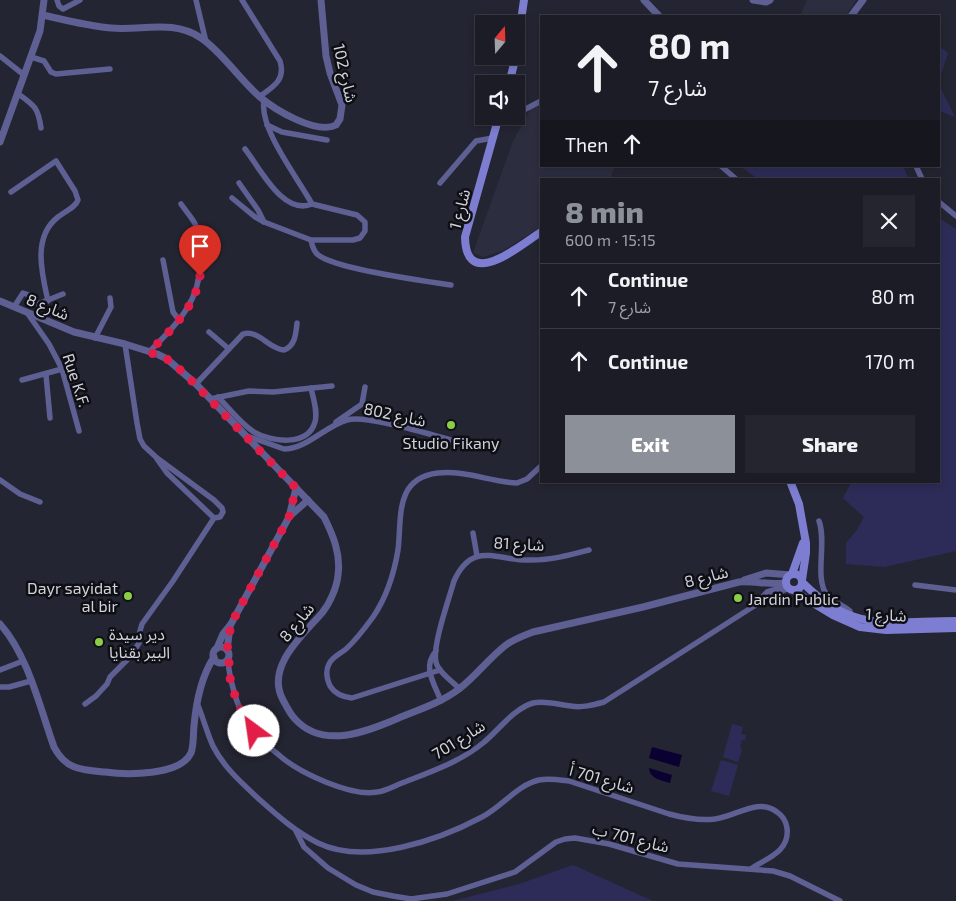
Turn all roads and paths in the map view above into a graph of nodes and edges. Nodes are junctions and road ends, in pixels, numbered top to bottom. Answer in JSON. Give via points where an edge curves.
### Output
{"nodes":[{"id":1,"x":44,"y":0,"type":"edge"},
{"id":2,"x":57,"y":0,"type":"edge"},
{"id":3,"x":80,"y":0,"type":"edge"},
{"id":4,"x":196,"y":0,"type":"edge"},
{"id":5,"x":242,"y":0,"type":"edge"},
{"id":6,"x":321,"y":0,"type":"edge"},
{"id":7,"x":524,"y":0,"type":"edge"},
{"id":8,"x":644,"y":0,"type":"edge"},
{"id":9,"x":753,"y":0,"type":"edge"},
{"id":10,"x":770,"y":0,"type":"edge"},
{"id":11,"x":863,"y":0,"type":"edge"},
{"id":12,"x":853,"y":14,"type":"edge"},
{"id":13,"x":43,"y":15,"type":"junction"},
{"id":14,"x":522,"y":15,"type":"edge"},
{"id":15,"x":658,"y":15,"type":"edge"},
{"id":16,"x":206,"y":42,"type":"junction"},
{"id":17,"x":0,"y":56,"type":"edge"},
{"id":18,"x":31,"y":57,"type":"junction"},
{"id":19,"x":110,"y":69,"type":"dead end"},
{"id":20,"x":24,"y":75,"type":"junction"},
{"id":21,"x":17,"y":93,"type":"junction"},
{"id":22,"x":262,"y":99,"type":"junction"},
{"id":23,"x":540,"y":102,"type":"edge"},
{"id":24,"x":525,"y":109,"type":"edge"},
{"id":25,"x":267,"y":124,"type":"junction"},
{"id":26,"x":497,"y":125,"type":"edge"},
{"id":27,"x":40,"y":128,"type":"dead end"},
{"id":28,"x":493,"y":138,"type":"junction"},
{"id":29,"x":328,"y":140,"type":"dead end"},
{"id":30,"x":0,"y":142,"type":"edge"},
{"id":31,"x":245,"y":149,"type":"dead end"},
{"id":32,"x":722,"y":167,"type":"edge"},
{"id":33,"x":735,"y":178,"type":"edge"},
{"id":34,"x":239,"y":183,"type":"dead end"},
{"id":35,"x":440,"y":183,"type":"dead end"},
{"id":36,"x":11,"y":192,"type":"dead end"},
{"id":37,"x":232,"y":198,"type":"dead end"},
{"id":38,"x":940,"y":203,"type":"edge"},
{"id":39,"x":181,"y":204,"type":"dead end"},
{"id":40,"x":312,"y":204,"type":"junction"},
{"id":41,"x":956,"y":216,"type":"edge"},
{"id":42,"x":264,"y":222,"type":"junction"},
{"id":43,"x":540,"y":233,"type":"edge"},
{"id":44,"x":311,"y":240,"type":"junction"},
{"id":45,"x":163,"y":260,"type":"dead end"},
{"id":46,"x":451,"y":285,"type":"dead end"},
{"id":47,"x":63,"y":294,"type":"dead end"},
{"id":48,"x":110,"y":298,"type":"dead end"},
{"id":49,"x":0,"y":301,"type":"edge"},
{"id":50,"x":48,"y":301,"type":"junction"},
{"id":51,"x":14,"y":307,"type":"junction"},
{"id":52,"x":28,"y":314,"type":"junction"},
{"id":53,"x":179,"y":320,"type":"junction"},
{"id":54,"x":297,"y":323,"type":"dead end"},
{"id":55,"x":209,"y":332,"type":"dead end"},
{"id":56,"x":95,"y":338,"type":"junction"},
{"id":57,"x":125,"y":344,"type":"junction"},
{"id":58,"x":229,"y":349,"type":"junction"},
{"id":59,"x":149,"y":352,"type":"junction"},
{"id":60,"x":62,"y":369,"type":"junction"},
{"id":61,"x":46,"y":375,"type":"junction"},
{"id":62,"x":22,"y":380,"type":"dead end"},
{"id":63,"x":196,"y":384,"type":"junction"},
{"id":64,"x":332,"y":386,"type":"dead end"},
{"id":65,"x":365,"y":387,"type":"dead end"},
{"id":66,"x":311,"y":388,"type":"junction"},
{"id":67,"x":218,"y":397,"type":"junction"},
{"id":68,"x":210,"y":399,"type":"junction"},
{"id":69,"x":50,"y":418,"type":"dead end"},
{"id":70,"x":333,"y":426,"type":"junction"},
{"id":71,"x":79,"y":431,"type":"dead end"},
{"id":72,"x":243,"y":435,"type":"junction"},
{"id":73,"x":460,"y":442,"type":"dead end"},
{"id":74,"x":157,"y":458,"type":"junction"},
{"id":75,"x":540,"y":467,"type":"edge"},
{"id":76,"x":0,"y":480,"type":"edge"},
{"id":77,"x":791,"y":483,"type":"edge"},
{"id":78,"x":296,"y":488,"type":"junction"},
{"id":79,"x":308,"y":500,"type":"junction"},
{"id":80,"x":40,"y":502,"type":"dead end"},
{"id":81,"x":289,"y":517,"type":"junction"},
{"id":82,"x":214,"y":518,"type":"junction"},
{"id":83,"x":819,"y":521,"type":"dead end"},
{"id":84,"x":473,"y":533,"type":"dead end"},
{"id":85,"x":805,"y":539,"type":"junction"},
{"id":86,"x":589,"y":550,"type":"dead end"},
{"id":87,"x":477,"y":556,"type":"junction"},
{"id":88,"x":791,"y":575,"type":"junction"},
{"id":89,"x":739,"y":582,"type":"junction"},
{"id":90,"x":802,"y":582,"type":"junction"},
{"id":91,"x":915,"y":585,"type":"dead end"},
{"id":92,"x":789,"y":587,"type":"junction"},
{"id":93,"x":956,"y":590,"type":"edge"},
{"id":94,"x":849,"y":620,"type":"junction"},
{"id":95,"x":956,"y":621,"type":"edge"},
{"id":96,"x":0,"y":624,"type":"edge"},
{"id":97,"x":231,"y":624,"type":"junction"},
{"id":98,"x":956,"y":628,"type":"edge"},
{"id":99,"x":218,"y":648,"type":"junction"},
{"id":100,"x":227,"y":650,"type":"junction"},
{"id":101,"x":436,"y":650,"type":"junction"},
{"id":102,"x":23,"y":661,"type":"junction"},
{"id":103,"x":221,"y":661,"type":"junction"},
{"id":104,"x":1,"y":668,"type":"edge"},
{"id":105,"x":440,"y":670,"type":"junction"},
{"id":106,"x":429,"y":673,"type":"junction"},
{"id":107,"x":31,"y":682,"type":"junction"},
{"id":108,"x":0,"y":687,"type":"edge"},
{"id":109,"x":460,"y":689,"type":"junction"},
{"id":110,"x":441,"y":701,"type":"junction"},
{"id":111,"x":197,"y":703,"type":"junction"},
{"id":112,"x":85,"y":704,"type":"dead end"},
{"id":113,"x":296,"y":832,"type":"junction"},
{"id":114,"x":318,"y":843,"type":"junction"},
{"id":115,"x":312,"y":854,"type":"junction"},
{"id":116,"x":752,"y":868,"type":"junction"},
{"id":117,"x":840,"y":901,"type":"edge"}],
"edges":[{"from":1,"to":13,"type":"street"},
{"from":2,"to":3,"type":"street","via":[[64,9]]},
{"from":4,"to":16,"type":"street"},
{"from":5,"to":22,"type":"street","via":[[282,67],[279,82]]},
{"from":6,"to":22,"type":"street","name":"شارع 102","via":[[326,56],[342,105],[338,122],[331,128],[315,127]]},
{"from":7,"to":14,"type":"main road"},
{"from":8,"to":15,"type":"street"},
{"from":9,"to":10,"type":"street"},
{"from":11,"to":12,"type":"street"},
{"from":13,"to":16,"type":"street","name":"شارع 102","via":[[112,28],[169,27],[194,34]]},
{"from":13,"to":18,"type":"street"},
{"from":16,"to":22,"type":"street","name":"شارع 102"},
{"from":17,"to":20,"type":"street"},
{"from":18,"to":19,"type":"street","via":[[44,61],[56,74]]},
{"from":18,"to":20,"type":"street"},
{"from":20,"to":21,"type":"street"},
{"from":21,"to":27,"type":"street","via":[[36,108]]},
{"from":21,"to":30,"type":"street"},
{"from":22,"to":25,"type":"street"},
{"from":23,"to":24,"type":"street"},
{"from":25,"to":29,"type":"street","via":[[282,132]]},
{"from":25,"to":40,"type":"street"},
{"from":26,"to":28,"type":"main road","name":"شارع 1"},
{"from":28,"to":35,"type":"street","via":[[476,141]]},
{"from":28,"to":43,"type":"main road","name":"شارع 1","via":[[465,236],[465,249],[474,261],[482,264],[494,262]]},
{"from":31,"to":40,"type":"street","via":[[281,197],[302,206]]},
{"from":32,"to":33,"type":"street"},
{"from":34,"to":42,"type":"street"},
{"from":36,"to":50,"type":"street","via":[[56,161],[78,200],[49,226],[43,240],[40,258]]},
{"from":37,"to":42,"type":"street"},
{"from":38,"to":41,"type":"street"},
{"from":39,"to":53,"type":"street","via":[[200,236],[200,265],[196,293]]},
{"from":40,"to":44,"type":"street","via":[[360,217],[365,222],[366,231],[353,240]]},
{"from":42,"to":44,"type":"street"},
{"from":44,"to":46,"type":"street","via":[[314,250],[327,260]]},
{"from":45,"to":53,"type":"street","via":[[173,312]]},
{"from":47,"to":50,"type":"street"},
{"from":48,"to":56,"type":"street","via":[[111,307]]},
{"from":49,"to":51,"type":"street","name":"شارع 8"},
{"from":50,"to":51,"type":"street","via":[[38,304],[23,293]]},
{"from":51,"to":52,"type":"street","name":"شارع 8"},
{"from":52,"to":56,"type":"street","name":"شارع 8"},
{"from":52,"to":60,"type":"street","name":"Rue K.F."},
{"from":53,"to":59,"type":"street"},
{"from":54,"to":58,"type":"street","via":[[294,341],[288,349],[280,350],[256,335],[246,333]]},
{"from":55,"to":58,"type":"street"},
{"from":56,"to":57,"type":"street","name":"شارع 8"},
{"from":57,"to":59,"type":"street","name":"شارع 8"},
{"from":57,"to":74,"type":"street","via":[[140,439]]},
{"from":58,"to":63,"type":"street"},
{"from":59,"to":63,"type":"street","name":"شارع 8","via":[[167,359]]},
{"from":60,"to":61,"type":"street"},
{"from":60,"to":71,"type":"street","name":"Rue K.F."},
{"from":61,"to":62,"type":"street"},
{"from":61,"to":69,"type":"street"},
{"from":63,"to":68,"type":"street","name":"شارع 8"},
{"from":64,"to":66,"type":"street"},
{"from":65,"to":70,"type":"street","via":[[362,404]]},
{"from":66,"to":67,"type":"street","via":[[249,391]]},
{"from":66,"to":67,"type":"street","via":[[316,421],[305,435],[290,441],[278,441],[253,431]]},
{"from":67,"to":68,"type":"street"},
{"from":68,"to":72,"type":"street","name":"شارع 8"},
{"from":70,"to":72,"type":"street","name":"شارع 802","via":[[290,449]]},
{"from":70,"to":73,"type":"street","name":"شارع 802","via":[[347,420],[364,420]]},
{"from":72,"to":78,"type":"street","name":"شارع 8"},
{"from":74,"to":82,"type":"street","via":[[167,474]]},
{"from":74,"to":82,"type":"street","via":[[220,505],[223,514]]},
{"from":75,"to":106,"type":"street","via":[[517,483],[453,472],[433,474],[416,480],[405,494],[398,551],[385,597],[356,638],[330,661],[327,677],[333,691],[352,698]]},
{"from":76,"to":80,"type":"street","via":[[20,494]]},
{"from":77,"to":85,"type":"main road","via":[[799,504]]},
{"from":78,"to":79,"type":"street","name":"شارع 8"},
{"from":78,"to":81,"type":"street"},
{"from":79,"to":81,"type":"street"},
{"from":79,"to":110,"type":"street","name":"شارع 8","via":[[324,517],[332,532],[338,576],[323,612],[292,646],[281,671],[281,696],[292,714],[306,728],[344,736]]},
{"from":81,"to":97,"type":"street"},
{"from":82,"to":112,"type":"street","via":[[142,624],[137,648],[96,696]]},
{"from":83,"to":94,"type":"street","via":[[823,542],[820,572],[824,588],[830,597],[850,611]]},
{"from":84,"to":87,"type":"street","name":"شارع 81"},
{"from":85,"to":88,"type":"main road"},
{"from":85,"to":90,"type":"main road"},
{"from":86,"to":87,"type":"street","name":"شارع 81","via":[[559,558],[534,560]]},
{"from":87,"to":101,"type":"street","name":"شارع 81","via":[[466,562],[454,581]]},
{"from":88,"to":89,"type":"street","name":"شارع 8","via":[[766,573]]},
{"from":88,"to":90,"type":"main road","via":[[797,575]]},
{"from":88,"to":92,"type":"main road","via":[[787,578]]},
{"from":89,"to":92,"type":"street","name":"شارع 8"},
{"from":89,"to":109,"type":"street","name":"شارع 8","via":[[517,638]]},
{"from":90,"to":92,"type":"main road","via":[[800,588]]},
{"from":90,"to":94,"type":"main road","name":"شارع 1"},
{"from":91,"to":93,"type":"street"},
{"from":92,"to":94,"type":"main road","name":"شارع 1","via":[[800,596]]},
{"from":92,"to":103,"type":"street","name":"شارع 701","via":[[767,592],[754,606],[604,702],[587,706],[535,703],[522,708],[482,744],[457,760],[376,792],[355,791],[313,778],[284,760],[245,721],[229,673]]},
{"from":94,"to":95,"type":"main road","name":"شارع 1"},
{"from":94,"to":98,"type":"main road","name":"شارع 1","via":[[860,627],[876,630]]},
{"from":96,"to":102,"type":"street"},
{"from":97,"to":99,"type":"street"},
{"from":97,"to":100,"type":"street"},
{"from":99,"to":100,"type":"street"},
{"from":99,"to":103,"type":"street","via":[[215,651]]},
{"from":100,"to":103,"type":"street","via":[[229,653]]},
{"from":101,"to":105,"type":"street","name":"شارع 81","via":[[436,663]]},
{"from":101,"to":106,"type":"street","name":"شارع 81","via":[[430,660]]},
{"from":102,"to":104,"type":"street"},
{"from":102,"to":107,"type":"street"},
{"from":103,"to":111,"type":"street","via":[[207,670]]},
{"from":105,"to":106,"type":"street"},
{"from":105,"to":109,"type":"street"},
{"from":106,"to":110,"type":"street"},
{"from":107,"to":108,"type":"street"},
{"from":107,"to":111,"type":"street","via":[[60,758],[74,768],[86,770],[147,773],[181,763],[192,750]]},
{"from":109,"to":110,"type":"street","name":"شارع 8"},
{"from":111,"to":113,"type":"street","via":[[213,746],[224,764]]},
{"from":113,"to":114,"type":"street","name":"شارع 701 أ"},
{"from":113,"to":115,"type":"street","name":"شارع 701 ب"},
{"from":114,"to":115,"type":"street"},
{"from":114,"to":116,"type":"street","name":"شارع 701 أ","via":[[354,852],[396,849],[483,817],[531,782],[554,779],[570,780],[685,818],[715,819],[757,806],[774,809],[785,820],[786,842],[778,853]]},
{"from":115,"to":116,"type":"street","name":"شارع 701 ب","via":[[356,885],[373,892],[411,899],[448,894],[515,872],[565,839],[592,840],[678,864]]},
{"from":116,"to":117,"type":"street","name":"شارع 701 ب","via":[[790,876]]}]}
